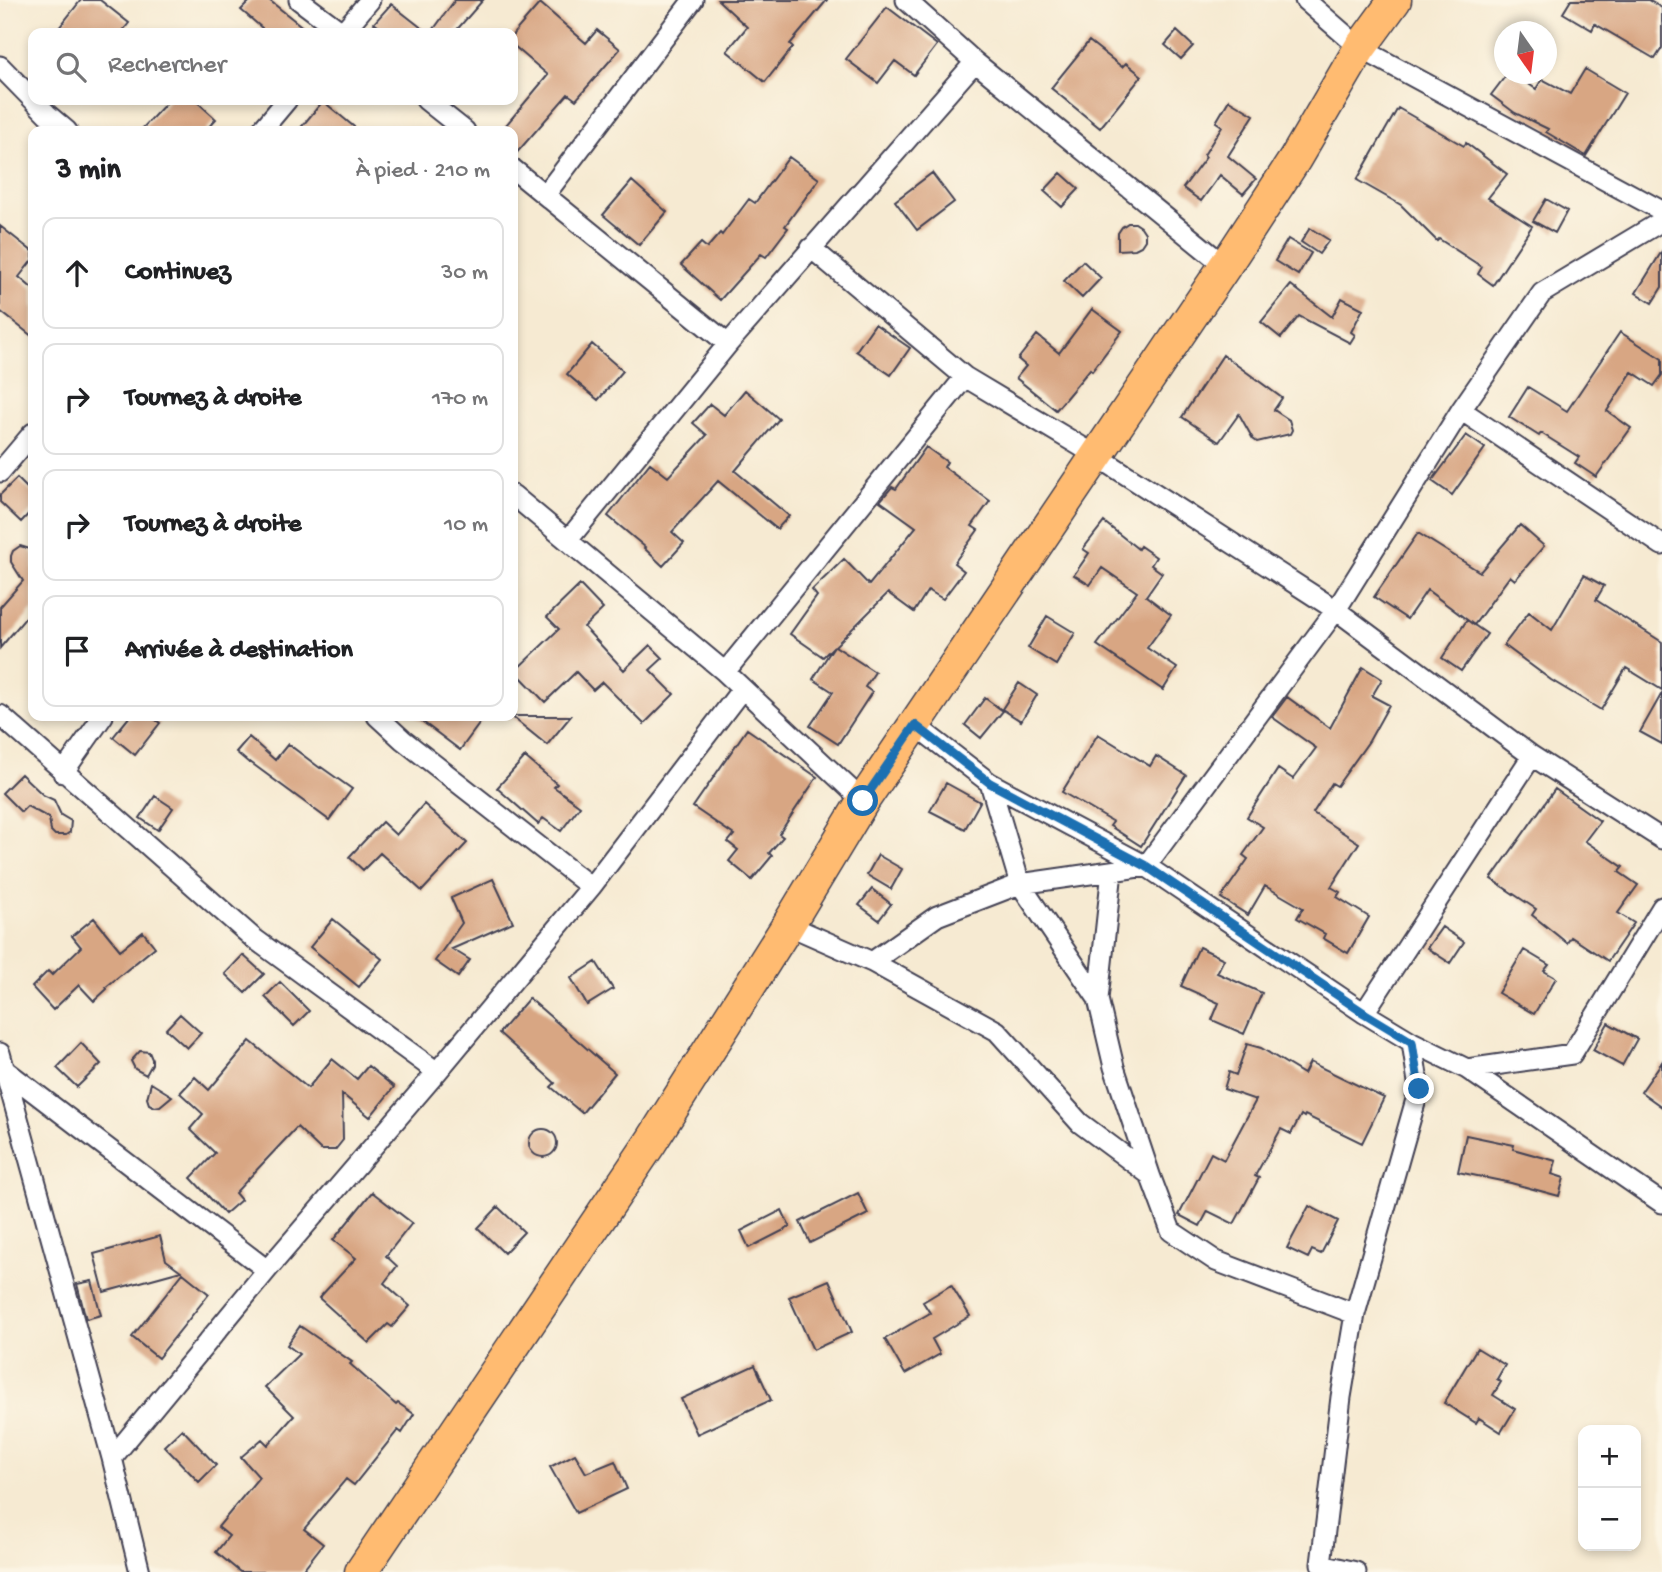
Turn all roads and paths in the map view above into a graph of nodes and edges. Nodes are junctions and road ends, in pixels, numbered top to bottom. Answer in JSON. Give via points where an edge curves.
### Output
{"nodes":[{"id":1,"x":299,"y":0,"type":"edge"},
{"id":2,"x":370,"y":0,"type":"edge"},
{"id":3,"x":693,"y":0,"type":"edge"},
{"id":4,"x":906,"y":0,"type":"edge"},
{"id":5,"x":1305,"y":0,"type":"edge"},
{"id":6,"x":1395,"y":0,"type":"edge"},
{"id":7,"x":335,"y":28,"type":"edge"},
{"id":8,"x":346,"y":28,"type":"edge"},
{"id":9,"x":1360,"y":48,"type":"junction"},
{"id":10,"x":975,"y":62,"type":"junction"},
{"id":11,"x":0,"y":66,"type":"edge"},
{"id":12,"x":28,"y":95,"type":"edge"},
{"id":13,"x":38,"y":105,"type":"edge"},
{"id":14,"x":283,"y":105,"type":"edge"},
{"id":15,"x":432,"y":105,"type":"edge"},
{"id":16,"x":61,"y":126,"type":"edge"},
{"id":17,"x":265,"y":126,"type":"edge"},
{"id":18,"x":459,"y":126,"type":"edge"},
{"id":19,"x":518,"y":173,"type":"edge"},
{"id":20,"x":545,"y":195,"type":"junction"},
{"id":21,"x":1662,"y":211,"type":"edge"},
{"id":22,"x":1662,"y":221,"type":"edge"},
{"id":23,"x":811,"y":248,"type":"junction"},
{"id":24,"x":1225,"y":266,"type":"junction"},
{"id":25,"x":728,"y":344,"type":"junction"},
{"id":26,"x":965,"y":376,"type":"junction"},
{"id":27,"x":1461,"y":410,"type":"junction"},
{"id":28,"x":28,"y":439,"type":"edge"},
{"id":29,"x":1097,"y":456,"type":"junction"},
{"id":30,"x":0,"y":472,"type":"edge"},
{"id":31,"x":518,"y":499,"type":"edge"},
{"id":32,"x":568,"y":540,"type":"junction"},
{"id":33,"x":1662,"y":544,"type":"edge"},
{"id":34,"x":1336,"y":610,"type":"junction"},
{"id":35,"x":724,"y":672,"type":"junction"},
{"id":36,"x":742,"y":689,"type":"junction"},
{"id":37,"x":0,"y":715,"type":"edge"},
{"id":38,"x":100,"y":721,"type":"edge"},
{"id":39,"x":382,"y":721,"type":"edge"},
{"id":40,"x":915,"y":725,"type":"junction"},
{"id":41,"x":1532,"y":756,"type":"junction"},
{"id":42,"x":64,"y":773,"type":"junction"},
{"id":43,"x":990,"y":783,"type":"junction"},
{"id":44,"x":863,"y":801,"type":"junction"},
{"id":45,"x":1662,"y":839,"type":"edge"},
{"id":46,"x":1146,"y":866,"type":"junction"},
{"id":47,"x":1112,"y":871,"type":"junction"},
{"id":48,"x":1020,"y":884,"type":"junction"},
{"id":49,"x":591,"y":887,"type":"junction"},
{"id":50,"x":1662,"y":907,"type":"edge"},
{"id":51,"x":788,"y":925,"type":"junction"},
{"id":52,"x":872,"y":962,"type":"junction"},
{"id":53,"x":1098,"y":999,"type":"junction"},
{"id":54,"x":1364,"y":1013,"type":"junction"},
{"id":55,"x":1412,"y":1042,"type":"junction"},
{"id":56,"x":2,"y":1061,"type":"edge"},
{"id":57,"x":1467,"y":1069,"type":"junction"},
{"id":58,"x":437,"y":1072,"type":"junction"},
{"id":59,"x":1150,"y":1175,"type":"junction"},
{"id":60,"x":1662,"y":1203,"type":"edge"},
{"id":61,"x":267,"y":1270,"type":"junction"},
{"id":62,"x":1355,"y":1314,"type":"junction"},
{"id":63,"x":112,"y":1458,"type":"junction"},
{"id":64,"x":1321,"y":1568,"type":"edge"},
{"id":65,"x":140,"y":1572,"type":"edge"},
{"id":66,"x":361,"y":1572,"type":"edge"},
{"id":67,"x":1356,"y":1572,"type":"edge"}],
"edges":[{"from":1,"to":7,"type":"street"},
{"from":2,"to":8,"type":"street"},
{"from":3,"to":20,"type":"street"},
{"from":4,"to":10,"type":"street"},
{"from":5,"to":9,"type":"street"},
{"from":6,"to":9,"type":"main road"},
{"from":9,"to":21,"type":"street"},
{"from":9,"to":24,"type":"main road"},
{"from":10,"to":23,"type":"street"},
{"from":10,"to":24,"type":"street"},
{"from":11,"to":12,"type":"street"},
{"from":13,"to":16,"type":"street"},
{"from":14,"to":17,"type":"street"},
{"from":15,"to":18,"type":"street"},
{"from":19,"to":20,"type":"street"},
{"from":20,"to":25,"type":"street"},
{"from":22,"to":27,"type":"street","via":[[1542,293]]},
{"from":23,"to":25,"type":"street"},
{"from":23,"to":26,"type":"street"},
{"from":24,"to":29,"type":"main road"},
{"from":25,"to":32,"type":"street"},
{"from":26,"to":29,"type":"street"},
{"from":26,"to":35,"type":"street"},
{"from":27,"to":33,"type":"street"},
{"from":27,"to":34,"type":"street"},
{"from":28,"to":30,"type":"street"},
{"from":29,"to":34,"type":"street"},
{"from":29,"to":40,"type":"main road"},
{"from":31,"to":32,"type":"street"},
{"from":32,"to":35,"type":"street"},
{"from":34,"to":41,"type":"street"},
{"from":34,"to":46,"type":"street"},
{"from":35,"to":36,"type":"street"},
{"from":36,"to":44,"type":"street"},
{"from":36,"to":49,"type":"street"},
{"from":37,"to":42,"type":"street"},
{"from":38,"to":42,"type":"street"},
{"from":39,"to":49,"type":"street"},
{"from":40,"to":43,"type":"street"},
{"from":40,"to":44,"type":"main road"},
{"from":41,"to":45,"type":"street"},
{"from":41,"to":54,"type":"street"},
{"from":42,"to":58,"type":"street","via":[[252,937]]},
{"from":43,"to":46,"type":"street"},
{"from":43,"to":48,"type":"street"},
{"from":44,"to":51,"type":"main road"},
{"from":46,"to":47,"type":"street"},
{"from":46,"to":54,"type":"street"},
{"from":47,"to":48,"type":"street"},
{"from":47,"to":53,"type":"street"},
{"from":48,"to":52,"type":"street","via":[[937,916]]},
{"from":48,"to":53,"type":"street"},
{"from":49,"to":58,"type":"street"},
{"from":50,"to":57,"type":"street","via":[[1572,1054]]},
{"from":51,"to":52,"type":"street"},
{"from":51,"to":66,"type":"main road","via":[[651,1142]]},
{"from":52,"to":59,"type":"street","via":[[997,1031],[1080,1123]]},
{"from":53,"to":59,"type":"street","via":[[1114,1067]]},
{"from":54,"to":55,"type":"street"},
{"from":55,"to":57,"type":"street"},
{"from":55,"to":62,"type":"street","via":[[1419,1089]]},
{"from":56,"to":61,"type":"street"},
{"from":56,"to":63,"type":"street"},
{"from":57,"to":60,"type":"street"},
{"from":58,"to":61,"type":"street"},
{"from":59,"to":62,"type":"street","via":[[1171,1231],[1216,1261]]},
{"from":61,"to":63,"type":"street"},
{"from":62,"to":64,"type":"street"},
{"from":63,"to":65,"type":"street"},
{"from":64,"to":67,"type":"street"}]}
